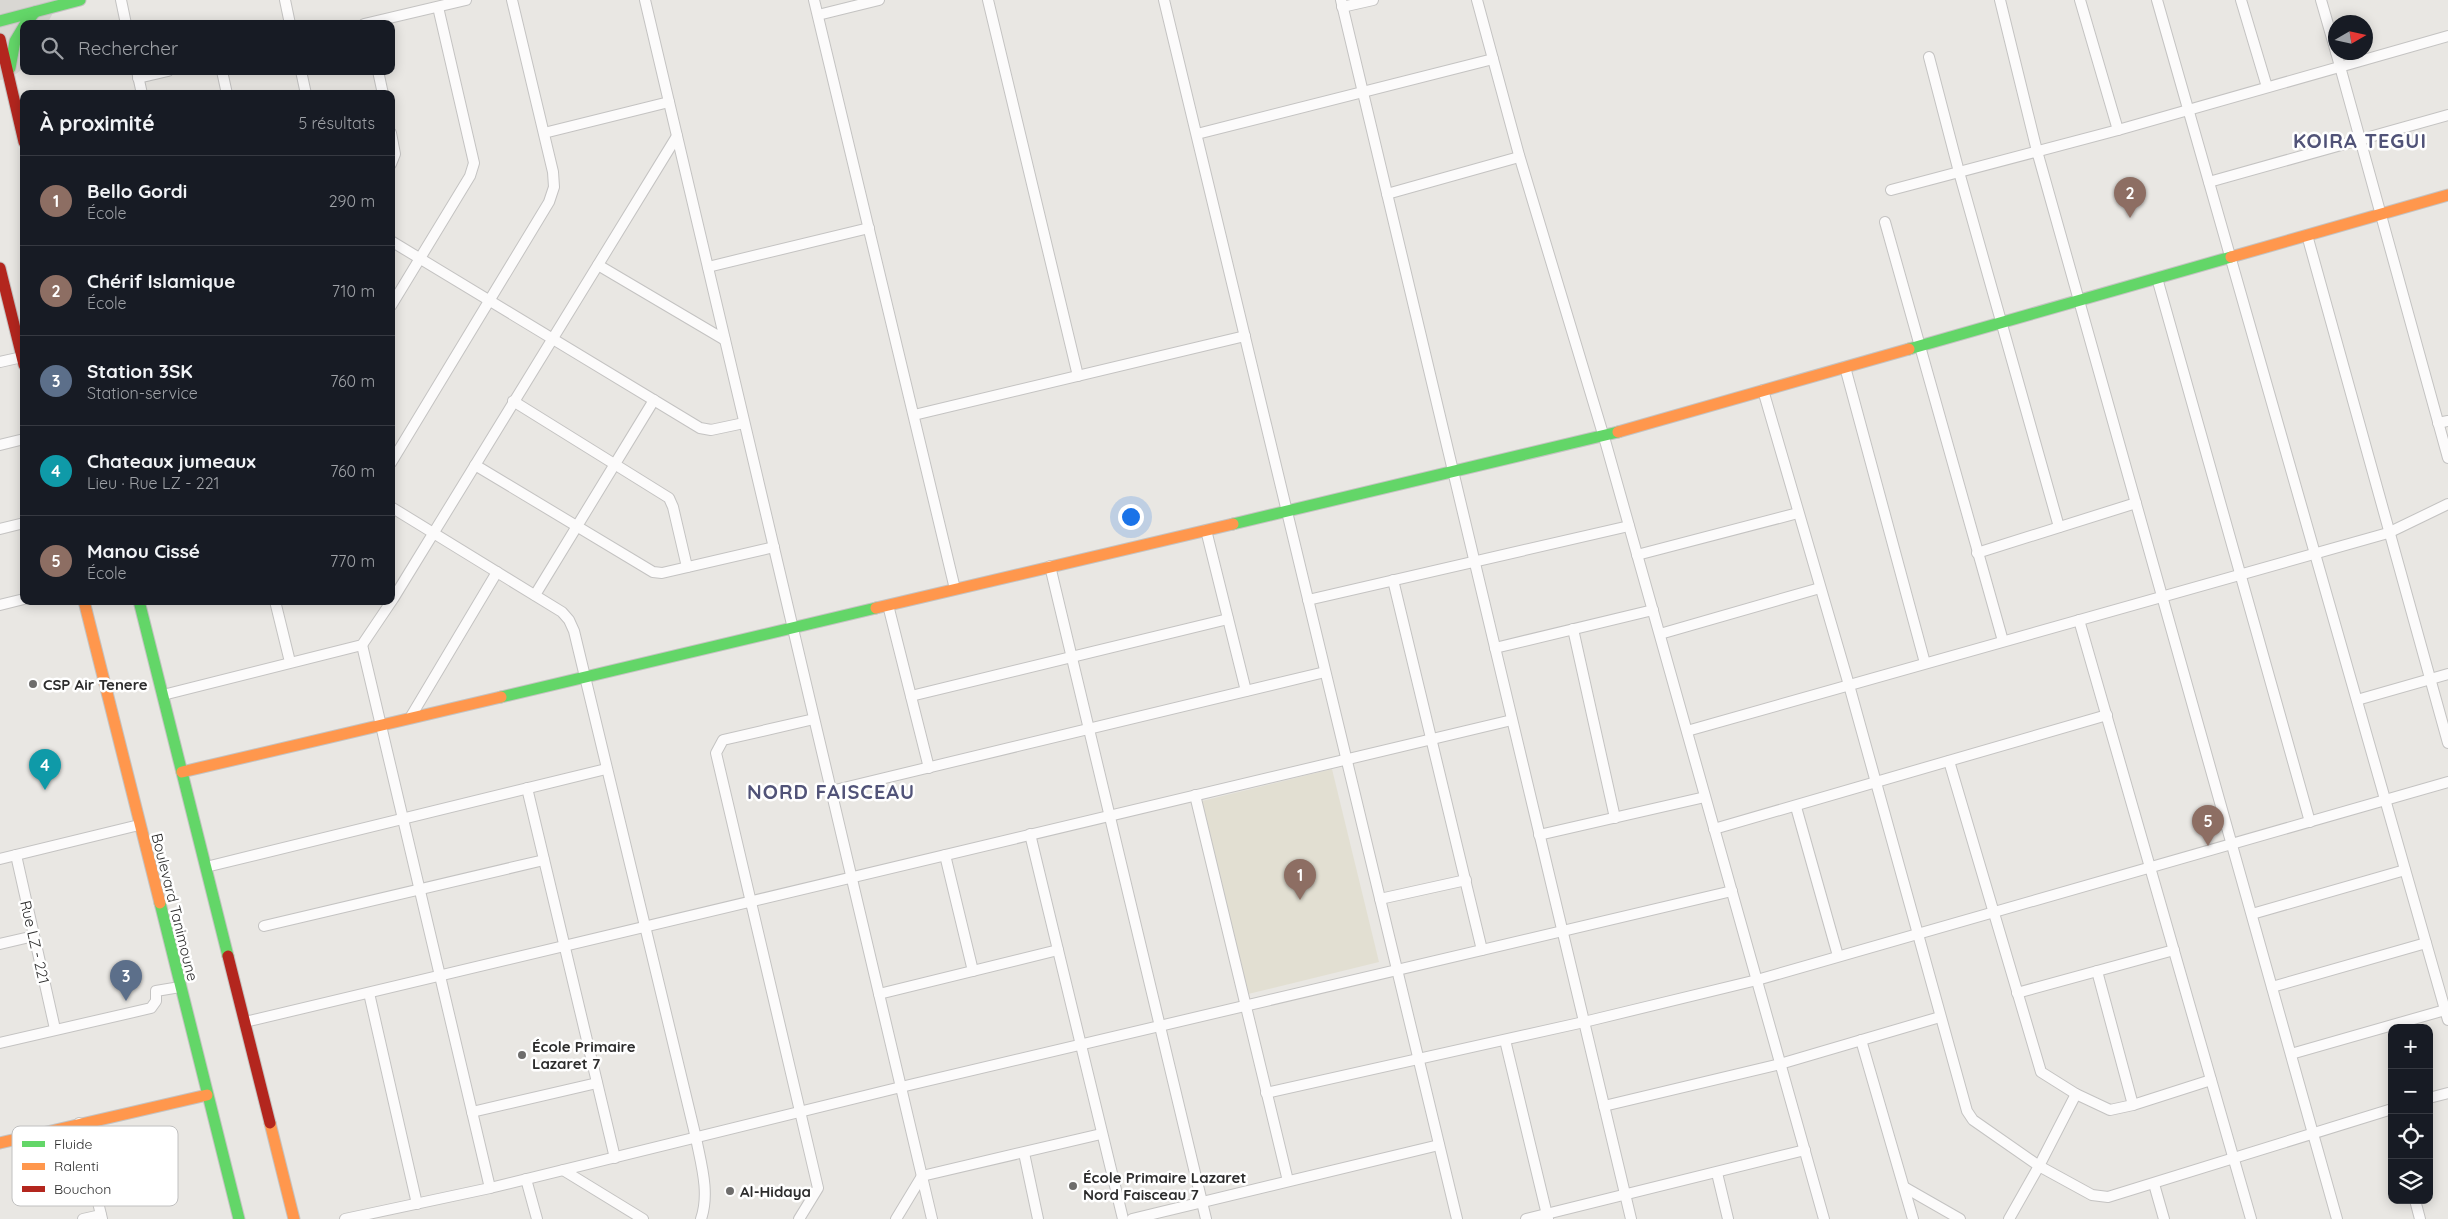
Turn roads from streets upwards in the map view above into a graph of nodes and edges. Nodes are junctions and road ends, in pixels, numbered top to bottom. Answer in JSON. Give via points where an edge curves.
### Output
{"nodes":[{"id":1,"x":80,"y":0,"type":"edge"},
{"id":2,"x":121,"y":0,"type":"edge"},
{"id":3,"x":285,"y":0,"type":"edge"},
{"id":4,"x":466,"y":0,"type":"edge"},
{"id":5,"x":512,"y":0,"type":"edge"},
{"id":6,"x":645,"y":0,"type":"edge"},
{"id":7,"x":814,"y":0,"type":"edge"},
{"id":8,"x":879,"y":0,"type":"edge"},
{"id":9,"x":988,"y":0,"type":"edge"},
{"id":10,"x":1164,"y":0,"type":"edge"},
{"id":11,"x":1373,"y":0,"type":"edge"},
{"id":12,"x":1477,"y":0,"type":"edge"},
{"id":13,"x":2000,"y":0,"type":"edge"},
{"id":14,"x":2080,"y":0,"type":"edge"},
{"id":15,"x":2157,"y":0,"type":"edge"},
{"id":16,"x":2241,"y":0,"type":"edge"},
{"id":17,"x":2321,"y":0,"type":"edge"},
{"id":18,"x":1342,"y":4,"type":"edge"},
{"id":19,"x":438,"y":7,"type":"junction"},
{"id":20,"x":35,"y":12,"type":"junction"},
{"id":21,"x":818,"y":15,"type":"junction"},
{"id":22,"x":28,"y":20,"type":"edge"},
{"id":23,"x":125,"y":20,"type":"edge"},
{"id":24,"x":289,"y":20,"type":"edge"},
{"id":25,"x":383,"y":20,"type":"edge"},
{"id":26,"x":0,"y":21,"type":"edge"},
{"id":27,"x":2328,"y":24,"type":"edge"},
{"id":28,"x":20,"y":32,"type":"edge"},
{"id":29,"x":2448,"y":36,"type":"edge"},
{"id":30,"x":0,"y":39,"type":"edge"},
{"id":31,"x":1929,"y":57,"type":"dead end"},
{"id":32,"x":1493,"y":59,"type":"junction"},
{"id":33,"x":2338,"y":60,"type":"edge"},
{"id":34,"x":2340,"y":67,"type":"junction"},
{"id":35,"x":138,"y":75,"type":"edge"},
{"id":36,"x":223,"y":75,"type":"edge"},
{"id":37,"x":302,"y":75,"type":"edge"},
{"id":38,"x":379,"y":75,"type":"edge"},
{"id":39,"x":9,"y":79,"type":"junction"},
{"id":40,"x":2267,"y":88,"type":"junction"},
{"id":41,"x":141,"y":90,"type":"edge"},
{"id":42,"x":226,"y":90,"type":"edge"},
{"id":43,"x":305,"y":90,"type":"edge"},
{"id":44,"x":382,"y":90,"type":"edge"},
{"id":45,"x":1363,"y":92,"type":"junction"},
{"id":46,"x":669,"y":102,"type":"junction"},
{"id":47,"x":2188,"y":110,"type":"junction"},
{"id":48,"x":2448,"y":115,"type":"edge"},
{"id":49,"x":20,"y":125,"type":"edge"},
{"id":50,"x":2118,"y":130,"type":"junction"},
{"id":51,"x":544,"y":133,"type":"junction"},
{"id":52,"x":1197,"y":134,"type":"junction"},
{"id":53,"x":677,"y":136,"type":"junction"},
{"id":54,"x":2360,"y":140,"type":"junction"},
{"id":55,"x":2037,"y":151,"type":"junction"},
{"id":56,"x":1519,"y":157,"type":"junction"},
{"id":57,"x":1958,"y":172,"type":"junction"},
{"id":58,"x":2209,"y":182,"type":"junction"},
{"id":59,"x":1891,"y":190,"type":"dead end"},
{"id":60,"x":1387,"y":194,"type":"junction"},
{"id":61,"x":2448,"y":197,"type":"edge"},
{"id":62,"x":2380,"y":214,"type":"junction"},
{"id":63,"x":1885,"y":222,"type":"dead end"},
{"id":64,"x":869,"y":228,"type":"junction"},
{"id":65,"x":2307,"y":235,"type":"junction"},
{"id":66,"x":395,"y":243,"type":"edge"},
{"id":67,"x":2231,"y":257,"type":"junction"},
{"id":68,"x":421,"y":258,"type":"junction"},
{"id":69,"x":598,"y":265,"type":"junction"},
{"id":70,"x":708,"y":267,"type":"junction"},
{"id":71,"x":0,"y":268,"type":"edge"},
{"id":72,"x":2157,"y":278,"type":"junction"},
{"id":73,"x":395,"y":300,"type":"edge"},
{"id":74,"x":490,"y":300,"type":"junction"},
{"id":75,"x":2079,"y":300,"type":"junction"},
{"id":76,"x":2000,"y":322,"type":"junction"},
{"id":77,"x":1245,"y":336,"type":"junction"},
{"id":78,"x":553,"y":339,"type":"junction"},
{"id":79,"x":725,"y":340,"type":"junction"},
{"id":80,"x":1920,"y":345,"type":"junction"},
{"id":81,"x":20,"y":349,"type":"edge"},
{"id":82,"x":20,"y":361,"type":"edge"},
{"id":83,"x":0,"y":362,"type":"edge"},
{"id":84,"x":1844,"y":367,"type":"junction"},
{"id":85,"x":1078,"y":376,"type":"junction"},
{"id":86,"x":1763,"y":390,"type":"junction"},
{"id":87,"x":654,"y":400,"type":"junction"},
{"id":88,"x":513,"y":401,"type":"junction"},
{"id":89,"x":914,"y":415,"type":"junction"},
{"id":90,"x":2443,"y":422,"type":"edge"},
{"id":91,"x":744,"y":423,"type":"junction"},
{"id":92,"x":1604,"y":436,"type":"junction"},
{"id":93,"x":20,"y":440,"type":"edge"},
{"id":94,"x":0,"y":445,"type":"edge"},
{"id":95,"x":395,"y":456,"type":"edge"},
{"id":96,"x":2448,"y":458,"type":"edge"},
{"id":97,"x":615,"y":464,"type":"junction"},
{"id":98,"x":475,"y":465,"type":"junction"},
{"id":99,"x":1453,"y":471,"type":"junction"},
{"id":100,"x":2136,"y":503,"type":"junction"},
{"id":101,"x":2448,"y":504,"type":"edge"},
{"id":102,"x":395,"y":510,"type":"edge"},
{"id":103,"x":1287,"y":510,"type":"junction"},
{"id":104,"x":1798,"y":514,"type":"junction"},
{"id":105,"x":20,"y":524,"type":"edge"},
{"id":106,"x":577,"y":526,"type":"junction"},
{"id":107,"x":1629,"y":526,"type":"junction"},
{"id":108,"x":2059,"y":527,"type":"junction"},
{"id":109,"x":0,"y":529,"type":"edge"},
{"id":110,"x":1206,"y":530,"type":"junction"},
{"id":111,"x":2388,"y":533,"type":"junction"},
{"id":112,"x":433,"y":534,"type":"junction"},
{"id":113,"x":774,"y":547,"type":"junction"},
{"id":114,"x":1977,"y":553,"type":"junction"},
{"id":115,"x":2315,"y":554,"type":"junction"},
{"id":116,"x":1637,"y":555,"type":"junction"},
{"id":117,"x":1475,"y":562,"type":"junction"},
{"id":118,"x":1050,"y":566,"type":"junction"},
{"id":119,"x":686,"y":567,"type":"junction"},
{"id":120,"x":497,"y":572,"type":"junction"},
{"id":121,"x":2241,"y":575,"type":"junction"},
{"id":122,"x":1393,"y":580,"type":"junction"},
{"id":123,"x":1820,"y":588,"type":"junction"},
{"id":124,"x":955,"y":589,"type":"junction"},
{"id":125,"x":395,"y":594,"type":"edge"},
{"id":126,"x":535,"y":595,"type":"junction"},
{"id":127,"x":2162,"y":597,"type":"junction"},
{"id":128,"x":20,"y":600,"type":"edge"},
{"id":129,"x":1308,"y":600,"type":"junction"},
{"id":130,"x":0,"y":605,"type":"edge"},
{"id":131,"x":85,"y":605,"type":"edge"},
{"id":132,"x":141,"y":605,"type":"edge"},
{"id":133,"x":276,"y":605,"type":"edge"},
{"id":134,"x":388,"y":605,"type":"edge"},
{"id":135,"x":888,"y":605,"type":"junction"},
{"id":136,"x":1653,"y":610,"type":"junction"},
{"id":137,"x":1228,"y":619,"type":"junction"},
{"id":138,"x":2079,"y":620,"type":"junction"},
{"id":139,"x":792,"y":627,"type":"junction"},
{"id":140,"x":1573,"y":629,"type":"junction"},
{"id":141,"x":1660,"y":634,"type":"junction"},
{"id":142,"x":2004,"y":641,"type":"junction"},
{"id":143,"x":362,"y":645,"type":"junction"},
{"id":144,"x":1495,"y":648,"type":"junction"},
{"id":145,"x":1072,"y":658,"type":"junction"},
{"id":146,"x":290,"y":662,"type":"junction"},
{"id":147,"x":1925,"y":664,"type":"junction"},
{"id":148,"x":1325,"y":672,"type":"junction"},
{"id":149,"x":2448,"y":674,"type":"edge"},
{"id":150,"x":585,"y":676,"type":"junction"},
{"id":151,"x":2430,"y":679,"type":"junction"},
{"id":152,"x":1849,"y":685,"type":"junction"},
{"id":153,"x":1246,"y":691,"type":"junction"},
{"id":154,"x":163,"y":695,"type":"junction"},
{"id":155,"x":911,"y":696,"type":"junction"},
{"id":156,"x":2356,"y":700,"type":"junction"},
{"id":157,"x":2106,"y":715,"type":"junction"},
{"id":158,"x":410,"y":718,"type":"junction"},
{"id":159,"x":814,"y":719,"type":"junction"},
{"id":160,"x":1512,"y":720,"type":"junction"},
{"id":161,"x":380,"y":725,"type":"junction"},
{"id":162,"x":1089,"y":729,"type":"junction"},
{"id":163,"x":1687,"y":731,"type":"junction"},
{"id":164,"x":1432,"y":738,"type":"junction"},
{"id":165,"x":2448,"y":743,"type":"edge"},
{"id":166,"x":1346,"y":759,"type":"junction"},
{"id":167,"x":1949,"y":761,"type":"junction"},
{"id":168,"x":929,"y":768,"type":"junction"},
{"id":169,"x":606,"y":769,"type":"junction"},
{"id":170,"x":182,"y":772,"type":"junction"},
{"id":171,"x":2448,"y":782,"type":"edge"},
{"id":172,"x":1876,"y":783,"type":"junction"},
{"id":173,"x":528,"y":788,"type":"junction"},
{"id":174,"x":831,"y":791,"type":"junction"},
{"id":175,"x":1195,"y":795,"type":"junction"},
{"id":176,"x":1705,"y":797,"type":"junction"},
{"id":177,"x":2385,"y":800,"type":"junction"},
{"id":178,"x":1796,"y":807,"type":"junction"},
{"id":179,"x":1110,"y":815,"type":"junction"},
{"id":180,"x":402,"y":817,"type":"junction"},
{"id":181,"x":1615,"y":818,"type":"junction"},
{"id":182,"x":2310,"y":822,"type":"junction"},
{"id":183,"x":139,"y":825,"type":"junction"},
{"id":184,"x":1714,"y":829,"type":"junction"},
{"id":185,"x":1030,"y":834,"type":"junction"},
{"id":186,"x":1539,"y":835,"type":"junction"},
{"id":187,"x":2232,"y":844,"type":"junction"},
{"id":188,"x":16,"y":855,"type":"junction"},
{"id":189,"x":945,"y":855,"type":"junction"},
{"id":190,"x":0,"y":858,"type":"edge"},
{"id":191,"x":544,"y":860,"type":"junction"},
{"id":192,"x":206,"y":867,"type":"junction"},
{"id":193,"x":2150,"y":868,"type":"junction"},
{"id":194,"x":2405,"y":870,"type":"junction"},
{"id":195,"x":852,"y":878,"type":"junction"},
{"id":196,"x":1466,"y":880,"type":"junction"},
{"id":197,"x":419,"y":889,"type":"junction"},
{"id":198,"x":1732,"y":891,"type":"junction"},
{"id":199,"x":1380,"y":899,"type":"junction"},
{"id":200,"x":751,"y":903,"type":"junction"},
{"id":201,"x":1993,"y":912,"type":"junction"},
{"id":202,"x":2252,"y":914,"type":"junction"},
{"id":203,"x":264,"y":926,"type":"dead end"},
{"id":204,"x":644,"y":927,"type":"junction"},
{"id":205,"x":1562,"y":931,"type":"junction"},
{"id":206,"x":1917,"y":934,"type":"junction"},
{"id":207,"x":34,"y":936,"type":"junction"},
{"id":208,"x":2426,"y":943,"type":"junction"},
{"id":209,"x":0,"y":944,"type":"edge"},
{"id":210,"x":565,"y":945,"type":"junction"},
{"id":211,"x":1058,"y":950,"type":"junction"},
{"id":212,"x":1482,"y":950,"type":"junction"},
{"id":213,"x":2174,"y":950,"type":"junction"},
{"id":214,"x":1838,"y":956,"type":"junction"},
{"id":215,"x":1397,"y":970,"type":"junction"},
{"id":216,"x":972,"y":971,"type":"junction"},
{"id":217,"x":2097,"y":971,"type":"junction"},
{"id":218,"x":441,"y":977,"type":"junction"},
{"id":219,"x":1757,"y":980,"type":"junction"},
{"id":220,"x":180,"y":987,"type":"junction"},
{"id":221,"x":2272,"y":988,"type":"junction"},
{"id":222,"x":2017,"y":992,"type":"junction"},
{"id":223,"x":368,"y":993,"type":"junction"},
{"id":224,"x":879,"y":994,"type":"junction"},
{"id":225,"x":1246,"y":1006,"type":"junction"},
{"id":226,"x":2447,"y":1015,"type":"edge"},
{"id":227,"x":1940,"y":1017,"type":"junction"},
{"id":228,"x":245,"y":1022,"type":"junction"},
{"id":229,"x":1584,"y":1022,"type":"junction"},
{"id":230,"x":1160,"y":1027,"type":"junction"},
{"id":231,"x":54,"y":1029,"type":"junction"},
{"id":232,"x":1505,"y":1040,"type":"junction"},
{"id":233,"x":1861,"y":1040,"type":"junction"},
{"id":234,"x":0,"y":1043,"type":"edge"},
{"id":235,"x":1080,"y":1045,"type":"junction"},
{"id":236,"x":2291,"y":1054,"type":"junction"},
{"id":237,"x":1418,"y":1059,"type":"junction"},
{"id":238,"x":1780,"y":1064,"type":"junction"},
{"id":239,"x":2211,"y":1080,"type":"junction"},
{"id":240,"x":597,"y":1083,"type":"junction"},
{"id":241,"x":901,"y":1087,"type":"junction"},
{"id":242,"x":1266,"y":1093,"type":"junction"},
{"id":243,"x":2448,"y":1093,"type":"edge"},
{"id":244,"x":2076,"y":1094,"type":"junction"},
{"id":245,"x":207,"y":1095,"type":"junction"},
{"id":246,"x":2433,"y":1097,"type":"edge"},
{"id":247,"x":2132,"y":1105,"type":"junction"},
{"id":248,"x":1604,"y":1106,"type":"junction"},
{"id":249,"x":472,"y":1112,"type":"junction"},
{"id":250,"x":801,"y":1112,"type":"junction"},
{"id":251,"x":2388,"y":1114,"type":"edge"},
{"id":252,"x":79,"y":1123,"type":"junction"},
{"id":253,"x":67,"y":1126,"type":"edge"},
{"id":254,"x":80,"y":1126,"type":"edge"},
{"id":255,"x":2313,"y":1132,"type":"junction"},
{"id":256,"x":1101,"y":1134,"type":"junction"},
{"id":257,"x":696,"y":1138,"type":"junction"},
{"id":258,"x":1439,"y":1145,"type":"junction"},
{"id":259,"x":1805,"y":1150,"type":"junction"},
{"id":260,"x":1024,"y":1154,"type":"junction"},
{"id":261,"x":615,"y":1158,"type":"junction"},
{"id":262,"x":2234,"y":1158,"type":"junction"},
{"id":263,"x":2040,"y":1166,"type":"junction"},
{"id":264,"x":563,"y":1170,"type":"junction"},
{"id":265,"x":1717,"y":1173,"type":"junction"},
{"id":266,"x":922,"y":1176,"type":"junction"},
{"id":267,"x":526,"y":1179,"type":"junction"},
{"id":268,"x":1288,"y":1181,"type":"junction"},
{"id":269,"x":2154,"y":1184,"type":"junction"},
{"id":270,"x":1904,"y":1186,"type":"junction"},
{"id":271,"x":490,"y":1188,"type":"junction"},
{"id":272,"x":1625,"y":1195,"type":"junction"},
{"id":273,"x":1202,"y":1202,"type":"junction"},
{"id":274,"x":417,"y":1204,"type":"junction"},
{"id":275,"x":2416,"y":1204,"type":"edge"},
{"id":276,"x":101,"y":1217,"type":"edge"},
{"id":277,"x":1547,"y":1217,"type":"edge"},
{"id":278,"x":83,"y":1219,"type":"edge"},
{"id":279,"x":238,"y":1219,"type":"edge"},
{"id":280,"x":294,"y":1219,"type":"edge"},
{"id":281,"x":345,"y":1219,"type":"edge"},
{"id":282,"x":537,"y":1219,"type":"edge"},
{"id":283,"x":643,"y":1219,"type":"edge"},
{"id":284,"x":701,"y":1219,"type":"edge"},
{"id":285,"x":799,"y":1219,"type":"edge"},
{"id":286,"x":896,"y":1219,"type":"edge"},
{"id":287,"x":932,"y":1219,"type":"edge"},
{"id":288,"x":1038,"y":1219,"type":"edge"},
{"id":289,"x":1123,"y":1219,"type":"edge"},
{"id":290,"x":1132,"y":1219,"type":"edge"},
{"id":291,"x":1206,"y":1219,"type":"edge"},
{"id":292,"x":1457,"y":1219,"type":"edge"},
{"id":293,"x":1526,"y":1219,"type":"edge"},
{"id":294,"x":1631,"y":1219,"type":"edge"},
{"id":295,"x":1728,"y":1219,"type":"edge"},
{"id":296,"x":1824,"y":1219,"type":"edge"},
{"id":297,"x":1913,"y":1219,"type":"edge"},
{"id":298,"x":1960,"y":1219,"type":"edge"},
{"id":299,"x":2009,"y":1219,"type":"edge"},
{"id":300,"x":2164,"y":1219,"type":"edge"},
{"id":301,"x":2251,"y":1219,"type":"edge"},
{"id":302,"x":2337,"y":1219,"type":"edge"},
{"id":303,"x":2420,"y":1219,"type":"edge"}],
"edges":[{"from":1,"to":20,"type":"street"},
{"from":2,"to":23,"type":"street"},
{"from":3,"to":24,"type":"street"},
{"from":4,"to":19,"type":"street"},
{"from":5,"to":51,"type":"street"},
{"from":6,"to":46,"type":"street"},
{"from":7,"to":21,"type":"street"},
{"from":8,"to":21,"type":"street"},
{"from":9,"to":85,"type":"street"},
{"from":10,"to":52,"type":"street"},
{"from":11,"to":18,"type":"street"},
{"from":12,"to":32,"type":"street"},
{"from":13,"to":55,"type":"street"},
{"from":14,"to":50,"type":"street"},
{"from":15,"to":47,"type":"street"},
{"from":16,"to":40,"type":"street"},
{"from":17,"to":27,"type":"street"},
{"from":18,"to":45,"type":"street"},
{"from":19,"to":25,"type":"street"},
{"from":19,"to":68,"type":"street","via":[[474,163],[470,176]]},
{"from":20,"to":22,"type":"street"},
{"from":20,"to":26,"type":"street"},
{"from":21,"to":64,"type":"street"},
{"from":28,"to":39,"type":"street","via":[[11,54]]},
{"from":29,"to":34,"type":"street"},
{"from":30,"to":39,"type":"street"},
{"from":31,"to":57,"type":"street"},
{"from":32,"to":45,"type":"street"},
{"from":32,"to":56,"type":"street"},
{"from":33,"to":34,"type":"street"},
{"from":34,"to":40,"type":"street"},
{"from":34,"to":54,"type":"street"},
{"from":35,"to":41,"type":"street"},
{"from":36,"to":42,"type":"street"},
{"from":37,"to":43,"type":"street"},
{"from":38,"to":44,"type":"street"},
{"from":39,"to":49,"type":"street"},
{"from":40,"to":47,"type":"street"},
{"from":45,"to":52,"type":"street"},
{"from":45,"to":60,"type":"street"},
{"from":46,"to":51,"type":"street"},
{"from":46,"to":53,"type":"street"},
{"from":47,"to":50,"type":"street"},
{"from":47,"to":58,"type":"street"},
{"from":48,"to":54,"type":"street"},
{"from":50,"to":55,"type":"street"},
{"from":51,"to":74,"type":"street","via":[[554,187],[549,202]]},
{"from":52,"to":77,"type":"street"},
{"from":53,"to":69,"type":"street"},
{"from":53,"to":70,"type":"street"},
{"from":54,"to":58,"type":"street"},
{"from":54,"to":62,"type":"street"},
{"from":55,"to":57,"type":"street"},
{"from":55,"to":75,"type":"street"},
{"from":56,"to":60,"type":"street"},
{"from":56,"to":92,"type":"street"},
{"from":57,"to":59,"type":"street"},
{"from":57,"to":76,"type":"street"},
{"from":58,"to":67,"type":"street"},
{"from":60,"to":99,"type":"street"},
{"from":61,"to":62,"type":"street"},
{"from":62,"to":65,"type":"street"},
{"from":62,"to":90,"type":"street"},
{"from":63,"to":80,"type":"street"},
{"from":64,"to":70,"type":"street"},
{"from":64,"to":89,"type":"street"},
{"from":65,"to":67,"type":"street"},
{"from":65,"to":111,"type":"street"},
{"from":66,"to":68,"type":"street"},
{"from":67,"to":72,"type":"street"},
{"from":67,"to":115,"type":"street"},
{"from":68,"to":73,"type":"street"},
{"from":68,"to":74,"type":"street"},
{"from":69,"to":78,"type":"street"},
{"from":69,"to":79,"type":"street"},
{"from":70,"to":79,"type":"street"},
{"from":71,"to":81,"type":"street"},
{"from":72,"to":75,"type":"street"},
{"from":72,"to":121,"type":"street"},
{"from":74,"to":78,"type":"street"},
{"from":74,"to":95,"type":"street"},
{"from":75,"to":76,"type":"street"},
{"from":75,"to":100,"type":"street"},
{"from":76,"to":80,"type":"street"},
{"from":76,"to":108,"type":"street"},
{"from":77,"to":85,"type":"street"},
{"from":77,"to":103,"type":"street"},
{"from":78,"to":87,"type":"street"},
{"from":78,"to":88,"type":"street"},
{"from":79,"to":91,"type":"street"},
{"from":80,"to":84,"type":"street"},
{"from":80,"to":114,"type":"street"},
{"from":82,"to":83,"type":"street"},
{"from":84,"to":86,"type":"street"},
{"from":84,"to":147,"type":"street"},
{"from":85,"to":89,"type":"street"},
{"from":86,"to":92,"type":"street"},
{"from":86,"to":104,"type":"street"},
{"from":87,"to":91,"type":"street","via":[[700,428],[711,430]]},
{"from":87,"to":97,"type":"street"},
{"from":88,"to":97,"type":"street"},
{"from":88,"to":98,"type":"street"},
{"from":89,"to":124,"type":"street"},
{"from":90,"to":96,"type":"street"},
{"from":91,"to":113,"type":"street"},
{"from":92,"to":99,"type":"street"},
{"from":92,"to":107,"type":"street"},
{"from":93,"to":94,"type":"street"},
{"from":97,"to":106,"type":"street"},
{"from":97,"to":119,"type":"street","via":[[669,498]]},
{"from":98,"to":106,"type":"street"},
{"from":98,"to":112,"type":"street"},
{"from":99,"to":103,"type":"street"},
{"from":99,"to":117,"type":"street"},
{"from":100,"to":108,"type":"street"},
{"from":100,"to":127,"type":"street"},
{"from":101,"to":111,"type":"street"},
{"from":102,"to":112,"type":"street"},
{"from":103,"to":110,"type":"street"},
{"from":103,"to":129,"type":"street"},
{"from":104,"to":116,"type":"street"},
{"from":104,"to":123,"type":"street"},
{"from":105,"to":109,"type":"street"},
{"from":106,"to":119,"type":"street","via":[[653,572]]},
{"from":106,"to":126,"type":"street"},
{"from":107,"to":116,"type":"street"},
{"from":107,"to":117,"type":"street"},
{"from":108,"to":114,"type":"street"},
{"from":110,"to":118,"type":"street"},
{"from":110,"to":137,"type":"street"},
{"from":111,"to":115,"type":"street"},
{"from":111,"to":151,"type":"street"},
{"from":112,"to":120,"type":"street"},
{"from":112,"to":125,"type":"street"},
{"from":113,"to":119,"type":"street"},
{"from":113,"to":139,"type":"street"},
{"from":114,"to":142,"type":"street"},
{"from":115,"to":121,"type":"street"},
{"from":115,"to":156,"type":"street"},
{"from":116,"to":136,"type":"street"},
{"from":117,"to":122,"type":"street"},
{"from":117,"to":144,"type":"street"},
{"from":118,"to":124,"type":"street"},
{"from":118,"to":145,"type":"street"},
{"from":120,"to":126,"type":"street"},
{"from":120,"to":158,"type":"street"},
{"from":121,"to":127,"type":"street"},
{"from":121,"to":182,"type":"street"},
{"from":122,"to":129,"type":"street"},
{"from":122,"to":164,"type":"street"},
{"from":123,"to":141,"type":"street"},
{"from":123,"to":152,"type":"street"},
{"from":124,"to":135,"type":"street"},
{"from":126,"to":150,"type":"street","via":[[569,620]]},
{"from":127,"to":138,"type":"street"},
{"from":127,"to":187,"type":"street"},
{"from":128,"to":130,"type":"street"},
{"from":129,"to":148,"type":"street"},
{"from":131,"to":183,"type":"street","name":"Boulevard Tanimoune"},
{"from":132,"to":154,"type":"street"},
{"from":133,"to":146,"type":"street"},
{"from":134,"to":143,"type":"street"},
{"from":135,"to":139,"type":"street"},
{"from":135,"to":155,"type":"street"},
{"from":136,"to":140,"type":"street"},
{"from":136,"to":141,"type":"street"},
{"from":137,"to":145,"type":"street"},
{"from":137,"to":153,"type":"street"},
{"from":138,"to":142,"type":"street"},
{"from":138,"to":157,"type":"street"},
{"from":139,"to":150,"type":"street"},
{"from":139,"to":159,"type":"street"},
{"from":140,"to":144,"type":"street"},
{"from":140,"to":181,"type":"street"},
{"from":141,"to":163,"type":"street"},
{"from":142,"to":147,"type":"street"},
{"from":143,"to":146,"type":"street"},
{"from":143,"to":161,"type":"street"},
{"from":144,"to":160,"type":"street"},
{"from":145,"to":155,"type":"street"},
{"from":145,"to":162,"type":"street"},
{"from":146,"to":154,"type":"street"},
{"from":147,"to":152,"type":"street"},
{"from":148,"to":153,"type":"street"},
{"from":148,"to":166,"type":"street"},
{"from":149,"to":151,"type":"street"},
{"from":150,"to":158,"type":"street"},
{"from":150,"to":169,"type":"street"},
{"from":151,"to":156,"type":"street"},
{"from":151,"to":165,"type":"street"},
{"from":152,"to":163,"type":"street"},
{"from":152,"to":172,"type":"street"},
{"from":153,"to":162,"type":"street"},
{"from":154,"to":170,"type":"street"},
{"from":155,"to":168,"type":"street"},
{"from":156,"to":177,"type":"street"},
{"from":157,"to":167,"type":"street"},
{"from":157,"to":193,"type":"street"},
{"from":158,"to":161,"type":"street"},
{"from":159,"to":174,"type":"street"},
{"from":159,"to":200,"type":"street","via":[[723,740],[718,746],[716,753]]},
{"from":160,"to":164,"type":"street"},
{"from":160,"to":186,"type":"street"},
{"from":161,"to":170,"type":"street"},
{"from":161,"to":180,"type":"street"},
{"from":162,"to":168,"type":"street"},
{"from":162,"to":179,"type":"street"},
{"from":163,"to":176,"type":"street"},
{"from":164,"to":166,"type":"street"},
{"from":164,"to":196,"type":"street"},
{"from":166,"to":175,"type":"street"},
{"from":166,"to":199,"type":"street"},
{"from":167,"to":172,"type":"street"},
{"from":167,"to":201,"type":"street"},
{"from":168,"to":174,"type":"street"},
{"from":169,"to":173,"type":"street"},
{"from":169,"to":204,"type":"street"},
{"from":170,"to":192,"type":"street"},
{"from":171,"to":177,"type":"street"},
{"from":172,"to":178,"type":"street"},
{"from":172,"to":206,"type":"street"},
{"from":173,"to":180,"type":"street"},
{"from":173,"to":191,"type":"street"},
{"from":174,"to":195,"type":"street"},
{"from":175,"to":179,"type":"street"},
{"from":175,"to":225,"type":"street"},
{"from":176,"to":181,"type":"street"},
{"from":176,"to":184,"type":"street"},
{"from":177,"to":182,"type":"street"},
{"from":177,"to":194,"type":"street"},
{"from":178,"to":184,"type":"street"},
{"from":178,"to":214,"type":"street"},
{"from":179,"to":185,"type":"street"},
{"from":179,"to":230,"type":"street"},
{"from":180,"to":192,"type":"street"},
{"from":180,"to":197,"type":"street"},
{"from":181,"to":186,"type":"street"},
{"from":182,"to":187,"type":"street"},
{"from":183,"to":188,"type":"street"},
{"from":183,"to":220,"type":"street","name":"Boulevard Tanimoune"},
{"from":184,"to":198,"type":"street"},
{"from":185,"to":189,"type":"street"},
{"from":185,"to":211,"type":"street"},
{"from":186,"to":205,"type":"street"},
{"from":187,"to":193,"type":"street"},
{"from":187,"to":202,"type":"street"},
{"from":188,"to":190,"type":"street"},
{"from":188,"to":207,"type":"street","name":"Rue LZ - 221"},
{"from":189,"to":195,"type":"street"},
{"from":189,"to":216,"type":"street"},
{"from":191,"to":197,"type":"street"},
{"from":191,"to":210,"type":"street"},
{"from":192,"to":228,"type":"street"},
{"from":193,"to":201,"type":"street"},
{"from":193,"to":213,"type":"street"},
{"from":194,"to":202,"type":"street"},
{"from":194,"to":208,"type":"street"},
{"from":195,"to":200,"type":"street"},
{"from":195,"to":224,"type":"street"},
{"from":196,"to":199,"type":"street"},
{"from":196,"to":212,"type":"street"},
{"from":197,"to":203,"type":"street"},
{"from":197,"to":218,"type":"street"},
{"from":198,"to":205,"type":"street"},
{"from":198,"to":219,"type":"street"},
{"from":199,"to":215,"type":"street"},
{"from":200,"to":204,"type":"street"},
{"from":200,"to":250,"type":"street"},
{"from":201,"to":206,"type":"street"},
{"from":201,"to":222,"type":"street"},
{"from":202,"to":221,"type":"street"},
{"from":204,"to":210,"type":"street"},
{"from":204,"to":257,"type":"street"},
{"from":205,"to":212,"type":"street"},
{"from":205,"to":229,"type":"street"},
{"from":206,"to":214,"type":"street"},
{"from":206,"to":227,"type":"street"},
{"from":207,"to":209,"type":"street"},
{"from":207,"to":231,"type":"street","name":"Rue LZ - 221"},
{"from":208,"to":221,"type":"street"},
{"from":208,"to":226,"type":"street"},
{"from":210,"to":218,"type":"street"},
{"from":210,"to":240,"type":"street"},
{"from":211,"to":216,"type":"street"},
{"from":211,"to":235,"type":"street"},
{"from":212,"to":215,"type":"street"},
{"from":213,"to":217,"type":"street"},
{"from":213,"to":239,"type":"street"},
{"from":214,"to":219,"type":"street"},
{"from":215,"to":225,"type":"street"},
{"from":215,"to":237,"type":"street"},
{"from":216,"to":224,"type":"street"},
{"from":217,"to":222,"type":"street"},
{"from":217,"to":247,"type":"street"},
{"from":218,"to":223,"type":"street"},
{"from":218,"to":249,"type":"street"},
{"from":219,"to":229,"type":"street"},
{"from":219,"to":238,"type":"street"},
{"from":220,"to":231,"type":"street","via":[[156,992],[156,1001],[151,1008]]},
{"from":220,"to":245,"type":"street","name":"Boulevard Tanimoune"},
{"from":221,"to":236,"type":"street"},
{"from":222,"to":244,"type":"street","via":[[2040,1072]]},
{"from":223,"to":228,"type":"street"},
{"from":223,"to":274,"type":"street"},
{"from":224,"to":241,"type":"street"},
{"from":225,"to":230,"type":"street"},
{"from":225,"to":242,"type":"street"},
{"from":226,"to":236,"type":"street"},
{"from":227,"to":233,"type":"street"},
{"from":227,"to":263,"type":"street","via":[[1969,1116]]},
{"from":228,"to":280,"type":"street"},
{"from":229,"to":232,"type":"street"},
{"from":229,"to":248,"type":"street"},
{"from":230,"to":235,"type":"street"},
{"from":230,"to":273,"type":"street"},
{"from":231,"to":234,"type":"street"},
{"from":232,"to":237,"type":"street"},
{"from":232,"to":277,"type":"street"},
{"from":233,"to":238,"type":"street"},
{"from":233,"to":270,"type":"street"},
{"from":235,"to":241,"type":"street"},
{"from":235,"to":256,"type":"street"},
{"from":236,"to":255,"type":"street"},
{"from":237,"to":242,"type":"street"},
{"from":237,"to":258,"type":"street"},
{"from":238,"to":248,"type":"street"},
{"from":238,"to":259,"type":"street"},
{"from":239,"to":247,"type":"street"},
{"from":239,"to":262,"type":"street"},
{"from":240,"to":249,"type":"street"},
{"from":240,"to":261,"type":"street"},
{"from":241,"to":250,"type":"street"},
{"from":241,"to":266,"type":"street"},
{"from":242,"to":268,"type":"street"},
{"from":243,"to":246,"type":"street"},
{"from":244,"to":247,"type":"street","via":[[2110,1110]]},
{"from":244,"to":263,"type":"street"},
{"from":245,"to":252,"type":"street"},
{"from":245,"to":279,"type":"street","name":"Boulevard Tanimoune"},
{"from":248,"to":272,"type":"street"},
{"from":249,"to":271,"type":"street"},
{"from":250,"to":257,"type":"street"},
{"from":250,"to":285,"type":"street","via":[[818,1188]]},
{"from":251,"to":255,"type":"street"},
{"from":252,"to":253,"type":"street"},
{"from":252,"to":254,"type":"street"},
{"from":255,"to":262,"type":"street"},
{"from":255,"to":302,"type":"street"},
{"from":256,"to":260,"type":"street"},
{"from":256,"to":289,"type":"street"},
{"from":257,"to":261,"type":"street"},
{"from":257,"to":284,"type":"street","via":[[704,1184]]},
{"from":258,"to":268,"type":"street"},
{"from":258,"to":292,"type":"street"},
{"from":259,"to":265,"type":"street"},
{"from":259,"to":296,"type":"street"},
{"from":260,"to":266,"type":"street"},
{"from":260,"to":288,"type":"street"},
{"from":261,"to":264,"type":"street"},
{"from":262,"to":269,"type":"street"},
{"from":262,"to":301,"type":"street"},
{"from":263,"to":269,"type":"street","via":[[2092,1196],[2108,1197]]},
{"from":263,"to":299,"type":"street"},
{"from":264,"to":267,"type":"street"},
{"from":264,"to":283,"type":"street"},
{"from":265,"to":272,"type":"street"},
{"from":265,"to":295,"type":"street"},
{"from":266,"to":286,"type":"street"},
{"from":266,"to":287,"type":"street"},
{"from":267,"to":271,"type":"street"},
{"from":267,"to":282,"type":"street"},
{"from":268,"to":273,"type":"street"},
{"from":269,"to":300,"type":"street"},
{"from":270,"to":297,"type":"street"},
{"from":270,"to":298,"type":"street"},
{"from":271,"to":274,"type":"street"},
{"from":272,"to":277,"type":"street"},
{"from":272,"to":294,"type":"street"},
{"from":273,"to":290,"type":"street"},
{"from":273,"to":291,"type":"street"},
{"from":274,"to":281,"type":"street"},
{"from":275,"to":303,"type":"street"},
{"from":276,"to":278,"type":"street"},
{"from":277,"to":293,"type":"street"}]}
